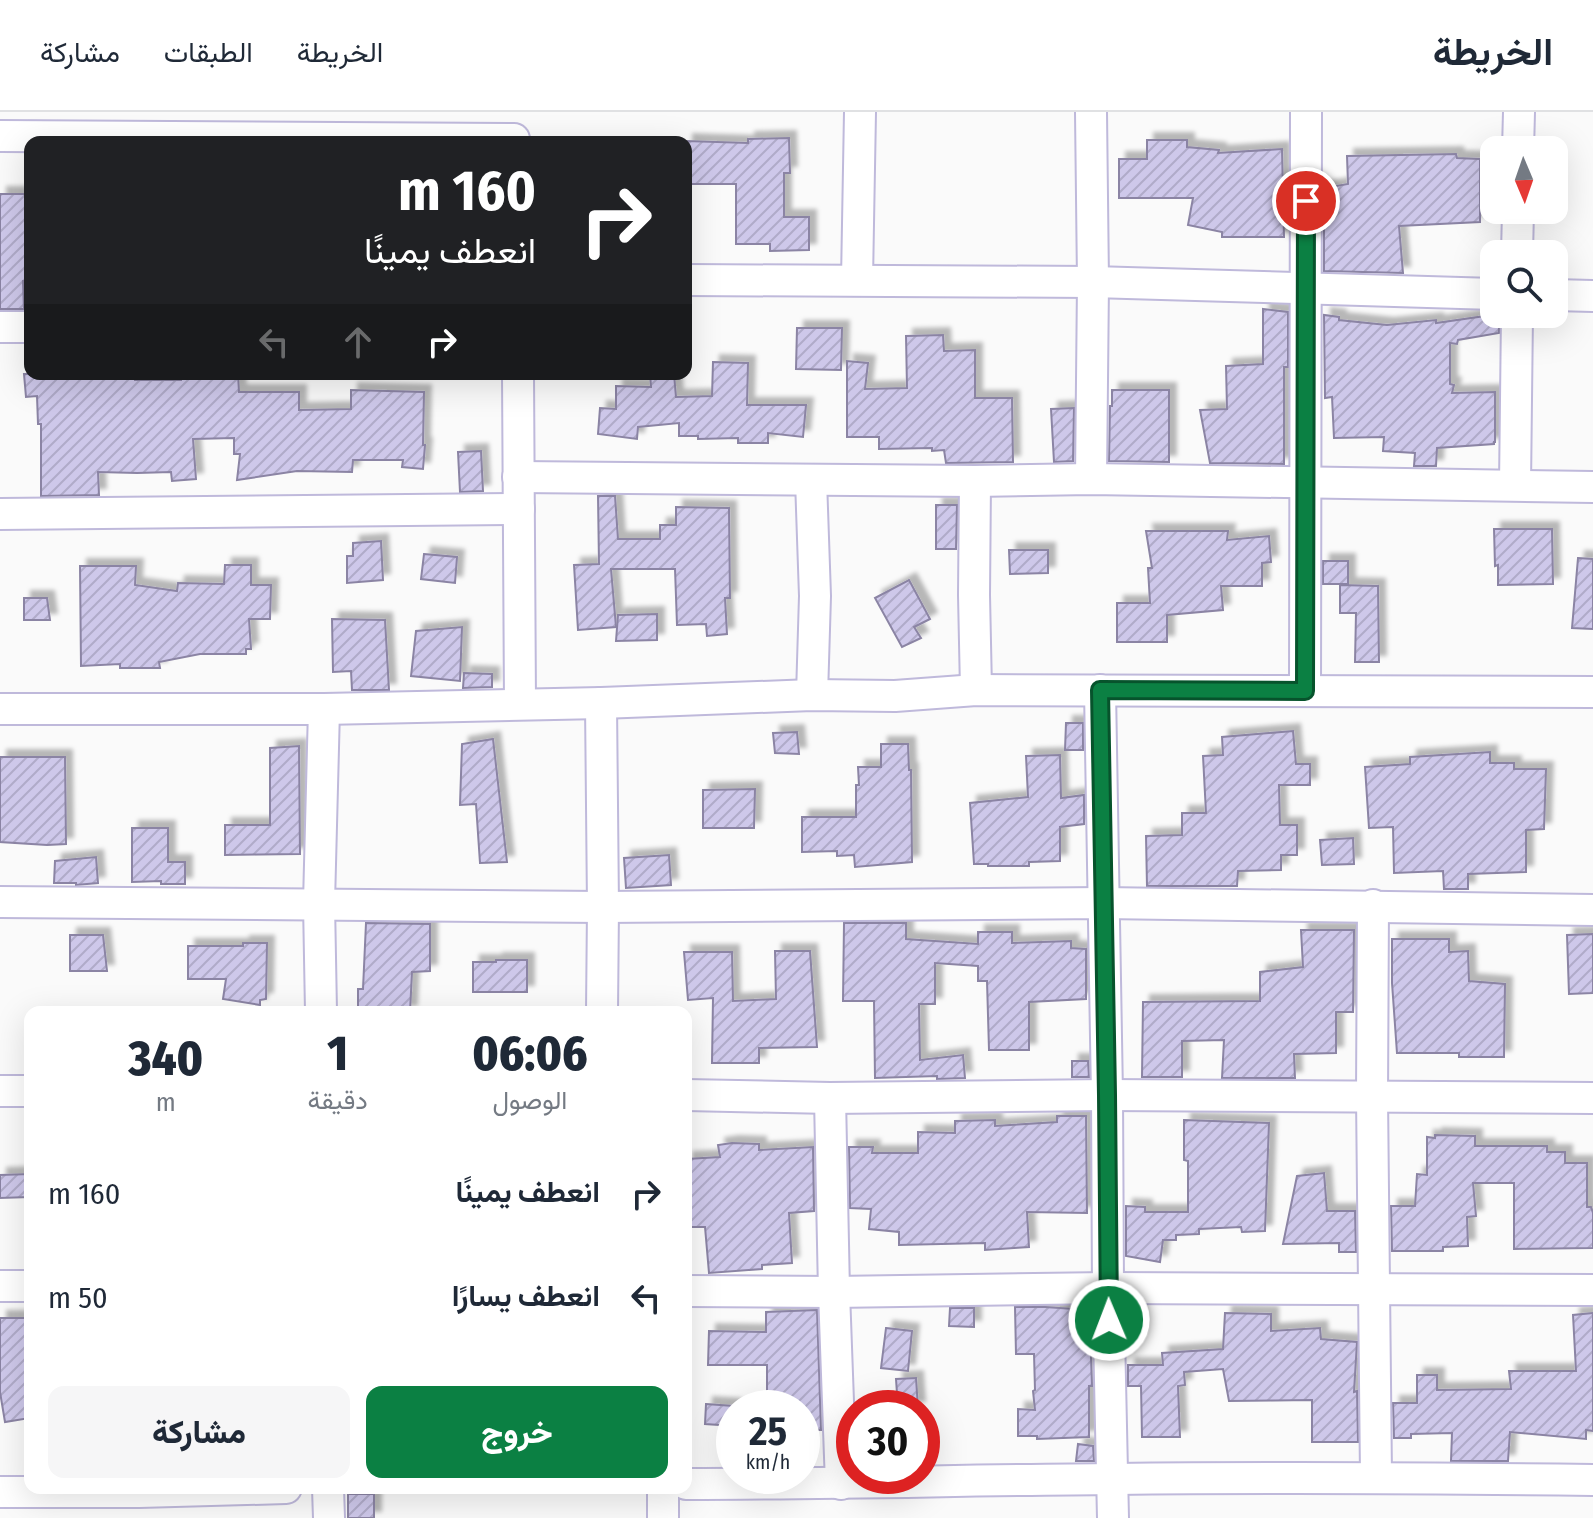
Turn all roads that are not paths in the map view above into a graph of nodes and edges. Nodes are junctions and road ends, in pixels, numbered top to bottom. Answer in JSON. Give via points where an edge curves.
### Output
{"nodes":[{"id":1,"x":860,"y":112,"type":"edge"},
{"id":2,"x":1091,"y":112,"type":"edge"},
{"id":3,"x":1306,"y":112,"type":"edge"},
{"id":4,"x":1519,"y":112,"type":"edge"},
{"id":5,"x":81,"y":130,"type":"edge"},
{"id":6,"x":514,"y":131,"type":"edge"},
{"id":7,"x":0,"y":136,"type":"edge"},
{"id":8,"x":1518,"y":136,"type":"edge"},
{"id":9,"x":692,"y":280,"type":"edge"},
{"id":10,"x":857,"y":280,"type":"junction"},
{"id":11,"x":1093,"y":282,"type":"junction"},
{"id":12,"x":1307,"y":289,"type":"junction"},
{"id":13,"x":1480,"y":294,"type":"edge"},
{"id":14,"x":1568,"y":295,"type":"edge"},
{"id":15,"x":1593,"y":296,"type":"edge"},
{"id":16,"x":0,"y":327,"type":"edge"},
{"id":17,"x":24,"y":327,"type":"edge"},
{"id":18,"x":1517,"y":328,"type":"edge"},
{"id":19,"x":518,"y":380,"type":"edge"},
{"id":20,"x":518,"y":477,"type":"junction"},
{"id":21,"x":1091,"y":479,"type":"junction"},
{"id":22,"x":811,"y":480,"type":"junction"},
{"id":23,"x":975,"y":481,"type":"junction"},
{"id":24,"x":1307,"y":482,"type":"junction"},
{"id":25,"x":1515,"y":485,"type":"junction"},
{"id":26,"x":1593,"y":487,"type":"edge"},
{"id":27,"x":519,"y":509,"type":"junction"},
{"id":28,"x":0,"y":514,"type":"edge"},
{"id":29,"x":976,"y":690,"type":"junction"},
{"id":30,"x":1100,"y":690,"type":"junction"},
{"id":31,"x":1305,"y":691,"type":"junction"},
{"id":32,"x":1593,"y":692,"type":"edge"},
{"id":33,"x":812,"y":695,"type":"junction"},
{"id":34,"x":601,"y":703,"type":"junction"},
{"id":35,"x":520,"y":704,"type":"junction"},
{"id":36,"x":0,"y":709,"type":"edge"},
{"id":37,"x":324,"y":709,"type":"junction"},
{"id":38,"x":0,"y":902,"type":"edge"},
{"id":39,"x":319,"y":903,"type":"junction"},
{"id":40,"x":1104,"y":903,"type":"junction"},
{"id":41,"x":1373,"y":905,"type":"junction"},
{"id":42,"x":603,"y":907,"type":"junction"},
{"id":43,"x":1593,"y":910,"type":"edge"},
{"id":44,"x":321,"y":1006,"type":"edge"},
{"id":45,"x":602,"y":1006,"type":"edge"},
{"id":46,"x":0,"y":1091,"type":"edge"},
{"id":47,"x":24,"y":1091,"type":"edge"},
{"id":48,"x":692,"y":1095,"type":"edge"},
{"id":49,"x":1107,"y":1095,"type":"junction"},
{"id":50,"x":1372,"y":1096,"type":"junction"},
{"id":51,"x":830,"y":1098,"type":"junction"},
{"id":52,"x":1593,"y":1098,"type":"edge"},
{"id":53,"x":0,"y":1286,"type":"edge"},
{"id":54,"x":24,"y":1286,"type":"edge"},
{"id":55,"x":1108,"y":1288,"type":"junction"},
{"id":56,"x":1375,"y":1290,"type":"junction"},
{"id":57,"x":1593,"y":1290,"type":"edge"},
{"id":58,"x":692,"y":1291,"type":"edge"},
{"id":59,"x":834,"y":1292,"type":"junction"},
{"id":60,"x":838,"y":1390,"type":"edge"},
{"id":61,"x":1376,"y":1477,"type":"junction"},
{"id":62,"x":1113,"y":1479,"type":"junction"},
{"id":63,"x":1593,"y":1480,"type":"edge"},
{"id":64,"x":940,"y":1482,"type":"edge"},
{"id":65,"x":692,"y":1484,"type":"edge"},
{"id":66,"x":836,"y":1484,"type":"edge"},
{"id":67,"x":0,"y":1492,"type":"edge"},
{"id":68,"x":234,"y":1494,"type":"edge"},
{"id":69,"x":328,"y":1494,"type":"edge"},
{"id":70,"x":663,"y":1494,"type":"edge"},
{"id":71,"x":139,"y":1505,"type":"edge"},
{"id":72,"x":329,"y":1518,"type":"edge"},
{"id":73,"x":663,"y":1518,"type":"edge"},
{"id":74,"x":1113,"y":1518,"type":"edge"}],
"edges":[{"from":1,"to":10,"type":"street"},
{"from":2,"to":11,"type":"street"},
{"from":3,"to":12,"type":"street"},
{"from":4,"to":8,"type":"street"},
{"from":5,"to":6,"type":"street"},
{"from":5,"to":7,"type":"street"},
{"from":9,"to":10,"type":"street"},
{"from":10,"to":11,"type":"street"},
{"from":11,"to":12,"type":"street"},
{"from":11,"to":21,"type":"street"},
{"from":12,"to":13,"type":"street"},
{"from":12,"to":24,"type":"street"},
{"from":14,"to":15,"type":"street"},
{"from":16,"to":17,"type":"street"},
{"from":18,"to":25,"type":"street"},
{"from":19,"to":20,"type":"street"},
{"from":20,"to":22,"type":"street"},
{"from":20,"to":27,"type":"street"},
{"from":21,"to":23,"type":"street"},
{"from":21,"to":24,"type":"street"},
{"from":22,"to":23,"type":"street"},
{"from":22,"to":33,"type":"street"},
{"from":23,"to":29,"type":"street"},
{"from":24,"to":25,"type":"street"},
{"from":24,"to":31,"type":"street"},
{"from":25,"to":26,"type":"street"},
{"from":27,"to":28,"type":"street"},
{"from":27,"to":35,"type":"street"},
{"from":29,"to":30,"type":"street"},
{"from":29,"to":33,"type":"street"},
{"from":30,"to":31,"type":"street"},
{"from":30,"to":40,"type":"street"},
{"from":31,"to":32,"type":"street"},
{"from":33,"to":34,"type":"street"},
{"from":34,"to":35,"type":"street"},
{"from":34,"to":42,"type":"street"},
{"from":35,"to":37,"type":"street"},
{"from":36,"to":37,"type":"street"},
{"from":37,"to":39,"type":"street"},
{"from":38,"to":39,"type":"street"},
{"from":39,"to":42,"type":"street"},
{"from":39,"to":44,"type":"street"},
{"from":40,"to":41,"type":"street"},
{"from":40,"to":42,"type":"street"},
{"from":40,"to":49,"type":"street"},
{"from":41,"to":43,"type":"street"},
{"from":41,"to":50,"type":"street"},
{"from":42,"to":45,"type":"street"},
{"from":46,"to":47,"type":"street"},
{"from":48,"to":51,"type":"street"},
{"from":49,"to":50,"type":"street"},
{"from":49,"to":51,"type":"street"},
{"from":49,"to":55,"type":"street"},
{"from":50,"to":52,"type":"street"},
{"from":50,"to":56,"type":"street"},
{"from":51,"to":59,"type":"street"},
{"from":53,"to":54,"type":"street"},
{"from":55,"to":56,"type":"street"},
{"from":55,"to":59,"type":"street"},
{"from":55,"to":62,"type":"street"},
{"from":56,"to":57,"type":"street"},
{"from":56,"to":61,"type":"street"},
{"from":58,"to":59,"type":"street"},
{"from":59,"to":60,"type":"street"},
{"from":61,"to":62,"type":"street"},
{"from":61,"to":63,"type":"street"},
{"from":62,"to":64,"type":"street"},
{"from":62,"to":74,"type":"street"},
{"from":65,"to":66,"type":"street"},
{"from":67,"to":71,"type":"street"},
{"from":68,"to":71,"type":"street"},
{"from":69,"to":72,"type":"street"},
{"from":70,"to":73,"type":"street"}]}
